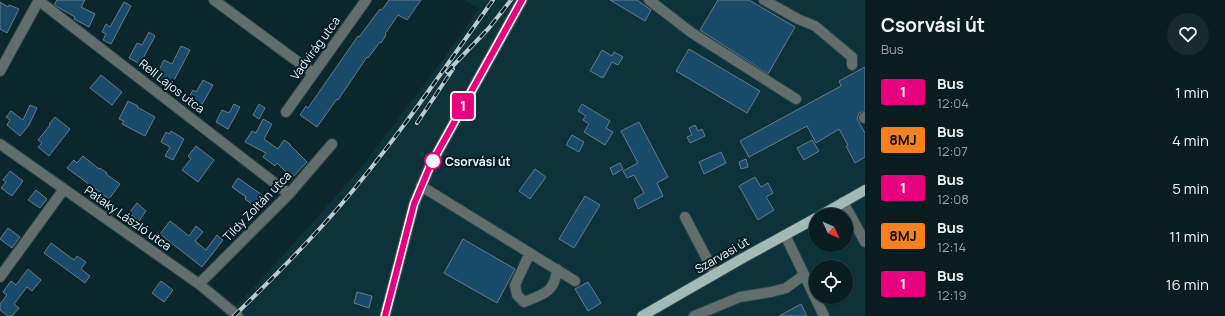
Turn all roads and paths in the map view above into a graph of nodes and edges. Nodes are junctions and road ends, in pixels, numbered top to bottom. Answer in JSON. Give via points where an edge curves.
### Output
{"nodes":[{"id":1,"x":39,"y":0,"type":"edge"},
{"id":2,"x":214,"y":0,"type":"edge"},
{"id":3,"x":366,"y":0,"type":"edge"},
{"id":4,"x":522,"y":0,"type":"edge"},
{"id":5,"x":649,"y":0,"type":"edge"},
{"id":6,"x":764,"y":0,"type":"edge"},
{"id":7,"x":852,"y":65,"type":"dead end"},
{"id":8,"x":0,"y":71,"type":"edge"},
{"id":9,"x":313,"y":73,"type":"junction"},
{"id":10,"x":796,"y":99,"type":"dead end"},
{"id":11,"x":286,"y":112,"type":"dead end"},
{"id":12,"x":0,"y":144,"type":"edge"},
{"id":13,"x":332,"y":144,"type":"dead end"},
{"id":14,"x":421,"y":186,"type":"junction"},
{"id":15,"x":64,"y":189,"type":"junction"},
{"id":16,"x":865,"y":190,"type":"edge"},
{"id":17,"x":290,"y":194,"type":"junction"},
{"id":18,"x":844,"y":202,"type":"junction"},
{"id":19,"x":833,"y":208,"type":"edge"},
{"id":20,"x":684,"y":217,"type":"dead end"},
{"id":21,"x":809,"y":222,"type":"edge"},
{"id":22,"x":785,"y":235,"type":"junction"},
{"id":23,"x":865,"y":242,"type":"edge"},
{"id":24,"x":530,"y":253,"type":"junction"},
{"id":25,"x":557,"y":269,"type":"junction"},
{"id":26,"x":715,"y":274,"type":"junction"},
{"id":27,"x":804,"y":275,"type":"junction"},
{"id":28,"x":0,"y":277,"type":"edge"},
{"id":29,"x":575,"y":281,"type":"dead end"},
{"id":30,"x":199,"y":284,"type":"junction"},
{"id":31,"x":238,"y":316,"type":"edge"},
{"id":32,"x":385,"y":316,"type":"edge"},
{"id":33,"x":642,"y":316,"type":"edge"},
{"id":34,"x":694,"y":316,"type":"edge"},
{"id":35,"x":824,"y":316,"type":"edge"}],
"edges":[{"from":1,"to":8,"type":"street"},
{"from":1,"to":17,"type":"street","name":"Rell Lajos utca"},
{"from":2,"to":9,"type":"street"},
{"from":3,"to":9,"type":"street","name":"Vadvirág utca"},
{"from":4,"to":14,"type":"street"},
{"from":5,"to":10,"type":"street","via":[[692,33]]},
{"from":6,"to":7,"type":"street","via":[[815,26],[852,57]]},
{"from":9,"to":11,"type":"street","name":"Vadvirág utca"},
{"from":12,"to":15,"type":"street","name":"Pataky László utca"},
{"from":13,"to":17,"type":"street","name":"Tildy Zoltán utca"},
{"from":14,"to":24,"type":"street"},
{"from":14,"to":32,"type":"street"},
{"from":15,"to":28,"type":"street"},
{"from":15,"to":30,"type":"street","name":"Pataky László utca"},
{"from":16,"to":18,"type":"main road"},
{"from":17,"to":30,"type":"street","name":"Tildy Zoltán utca"},
{"from":18,"to":19,"type":"main road"},
{"from":18,"to":23,"type":"street"},
{"from":20,"to":26,"type":"street"},
{"from":21,"to":22,"type":"main road","name":"Szarvasi út"},
{"from":22,"to":26,"type":"main road","name":"Szarvasi út"},
{"from":22,"to":27,"type":"street"},
{"from":24,"to":25,"type":"street"},
{"from":24,"to":25,"type":"street","via":[[515,285],[517,295],[524,302],[552,289]]},
{"from":25,"to":29,"type":"street"},
{"from":26,"to":33,"type":"main road","name":"Szarvasi út"},
{"from":27,"to":34,"type":"street","via":[[786,288],[740,297]]},
{"from":27,"to":35,"type":"street"},
{"from":30,"to":31,"type":"street","name":"Pataky László utca"}]}
